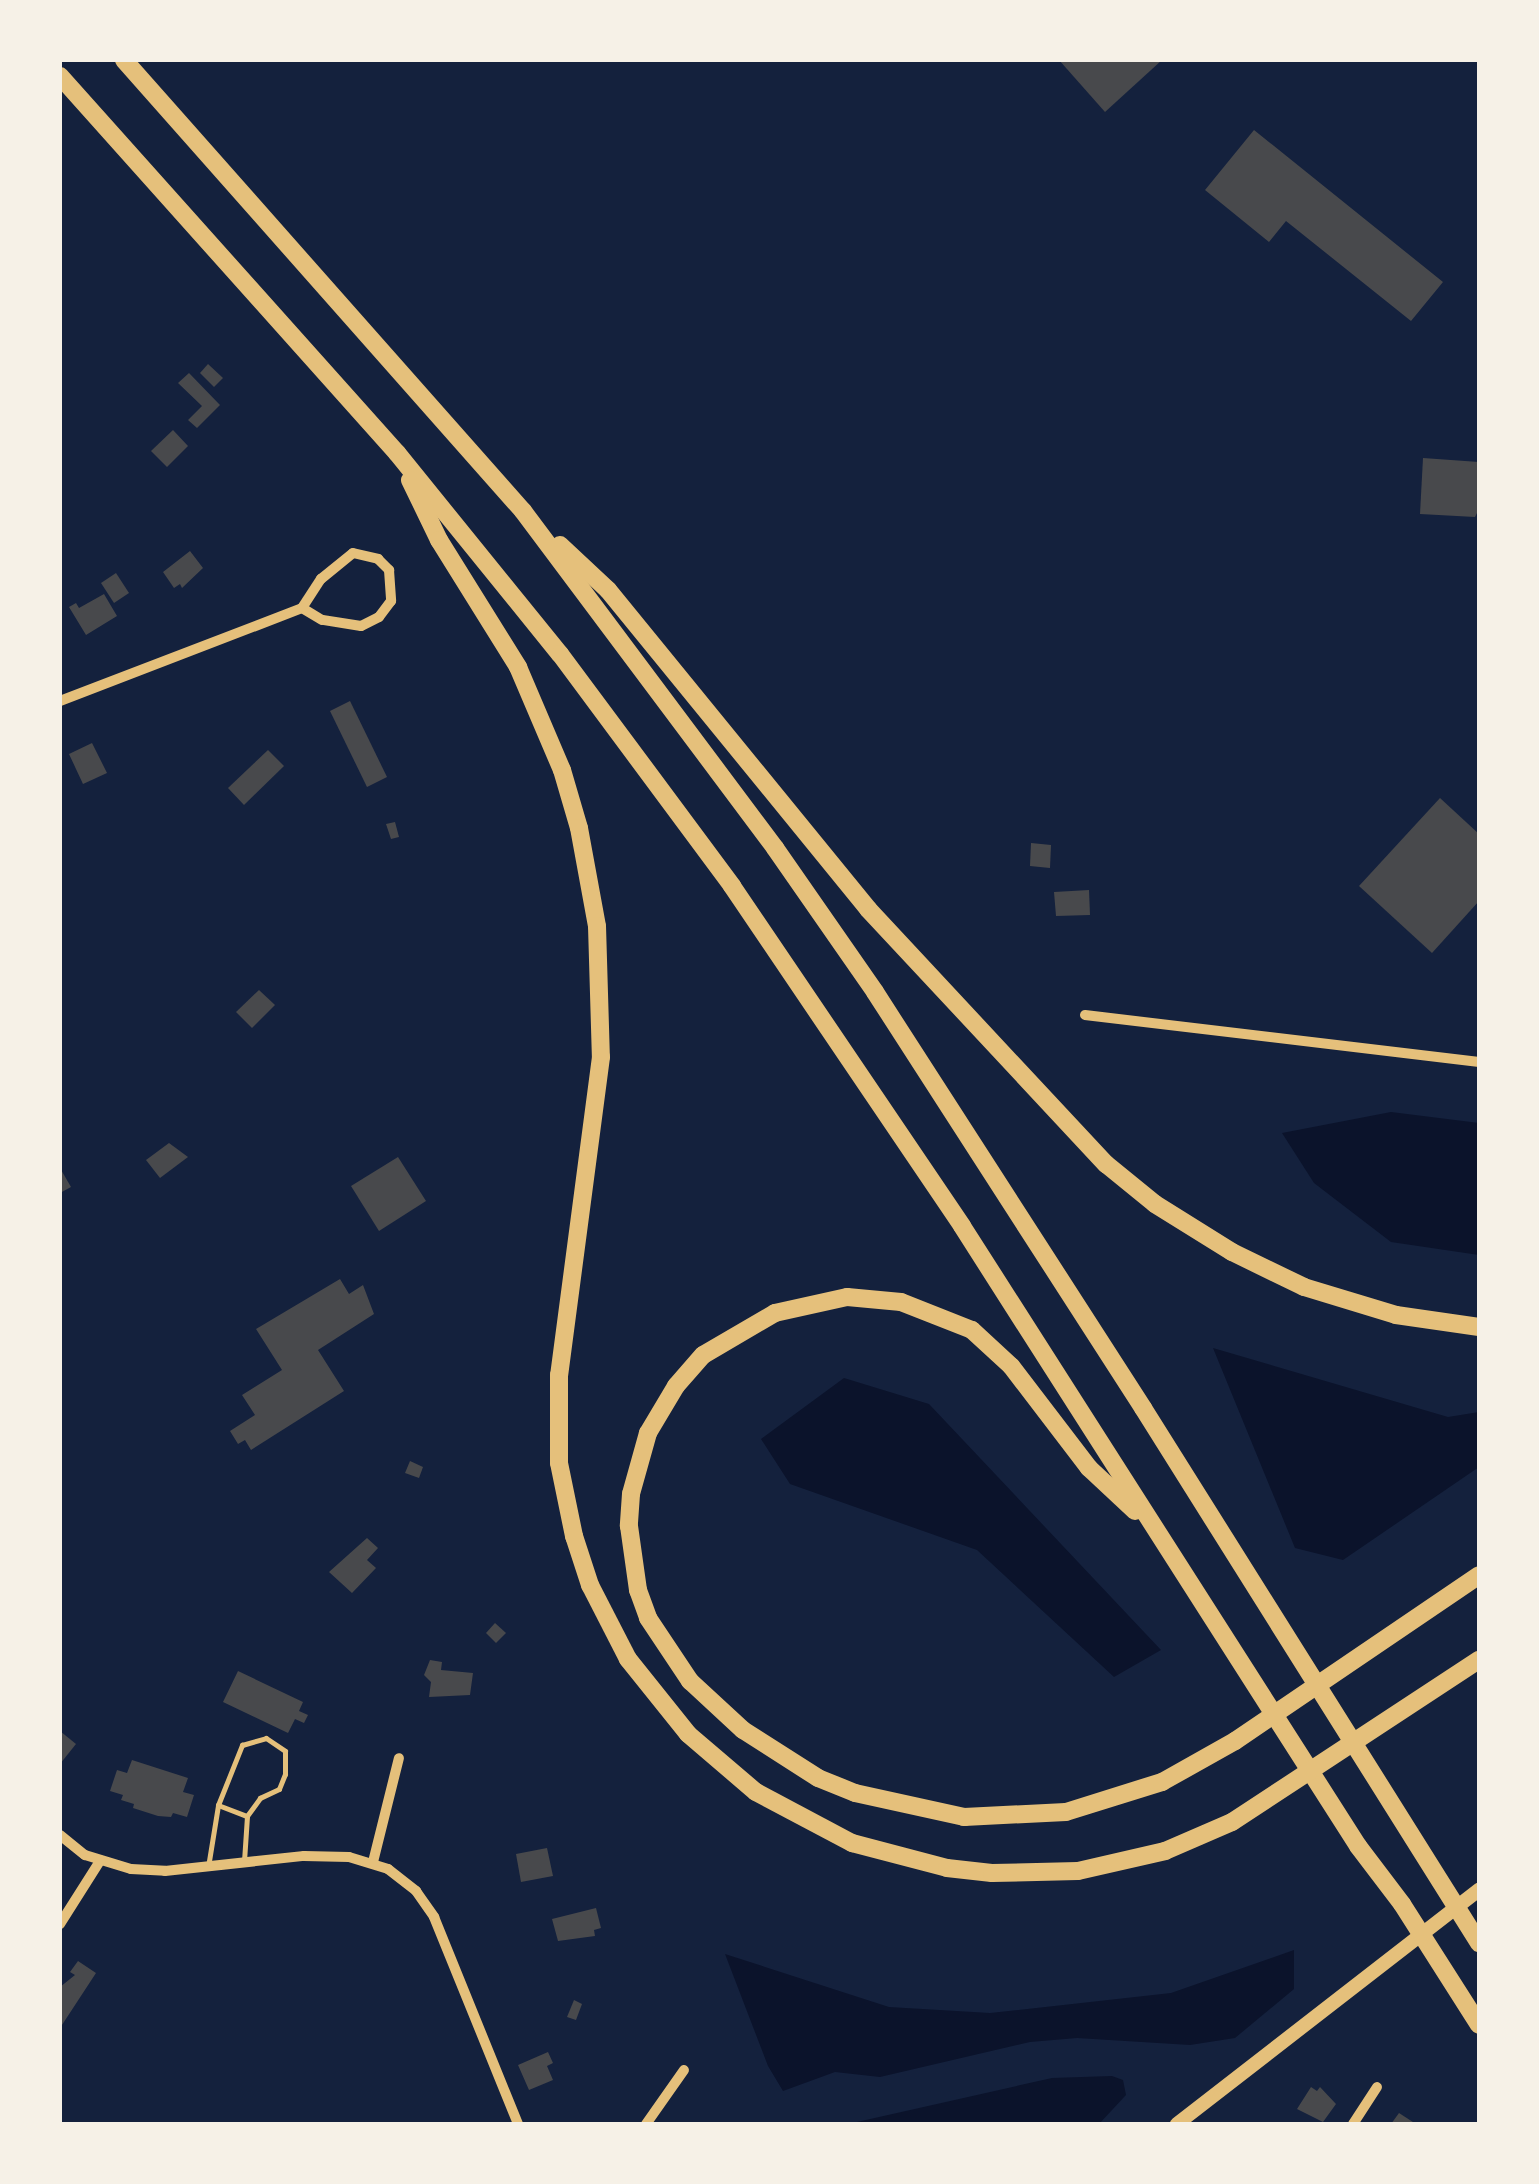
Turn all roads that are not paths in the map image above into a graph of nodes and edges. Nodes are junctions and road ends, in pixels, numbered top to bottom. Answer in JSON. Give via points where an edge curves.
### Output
{"nodes":[{"id":1,"x":124,"y":60,"type":"edge"},
{"id":2,"x":60,"y":76,"type":"edge"},
{"id":3,"x":396,"y":453,"type":"junction"},
{"id":4,"x":524,"y":510,"type":"junction"},
{"id":5,"x":302,"y":608,"type":"junction"},
{"id":6,"x":60,"y":701,"type":"edge"},
{"id":7,"x":1086,"y":1014,"type":"dead end"},
{"id":8,"x":1479,"y":1062,"type":"edge"},
{"id":9,"x":1479,"y":1327,"type":"edge"},
{"id":10,"x":1154,"y":1528,"type":"junction"},
{"id":11,"x":1479,"y":1575,"type":"edge"},
{"id":12,"x":1479,"y":1660,"type":"edge"},
{"id":13,"x":398,"y":1758,"type":"dead end"},
{"id":14,"x":218,"y":1805,"type":"junction"},
{"id":15,"x":247,"y":1816,"type":"junction"},
{"id":16,"x":60,"y":1835,"type":"edge"},
{"id":17,"x":100,"y":1862,"type":"junction"},
{"id":18,"x":373,"y":1862,"type":"junction"},
{"id":19,"x":244,"y":1864,"type":"junction"},
{"id":20,"x":208,"y":1867,"type":"junction"},
{"id":21,"x":1479,"y":1890,"type":"edge"},
{"id":22,"x":60,"y":1924,"type":"edge"},
{"id":23,"x":1479,"y":1943,"type":"edge"},
{"id":24,"x":1479,"y":2025,"type":"edge"},
{"id":25,"x":684,"y":2070,"type":"dead end"},
{"id":26,"x":1377,"y":2087,"type":"dead end"},
{"id":27,"x":518,"y":2124,"type":"edge"},
{"id":28,"x":646,"y":2124,"type":"edge"},
{"id":29,"x":1177,"y":2124,"type":"edge"},
{"id":30,"x":1352,"y":2124,"type":"edge"}],
"edges":[{"from":1,"to":4,"type":"highway"},
{"from":2,"to":3,"type":"highway"},
{"from":3,"to":10,"type":"highway","via":[[560,654],[743,901],[942,1195]]},
{"from":3,"to":12,"type":"highway","via":[[543,721],[590,879],[602,992],[601,1057],[559,1375],[559,1463],[590,1584],[628,1659],[688,1734],[801,1820],[898,1858],[992,1873],[1078,1871],[1200,1838],[1272,1800]]},
{"from":4,"to":9,"type":"highway","via":[[608,590],[868,909],[1106,1164],[1232,1252],[1304,1286],[1396,1315]]},
{"from":4,"to":23,"type":"highway","via":[[874,992]]},
{"from":5,"to":5,"type":"street","via":[[321,579],[353,553],[388,570],[391,601],[361,626],[322,620]]},
{"from":5,"to":6,"type":"street"},
{"from":7,"to":8,"type":"street"},
{"from":10,"to":11,"type":"highway","via":[[1088,1468],[1011,1366],[972,1330],[901,1302],[847,1298],[776,1313],[703,1355],[648,1433],[628,1526],[648,1618],[690,1681],[744,1730],[780,1756],[855,1792],[964,1817],[1031,1817],[1135,1794],[1194,1767]]},
{"from":10,"to":24,"type":"highway"},
{"from":13,"to":18,"type":"street"},
{"from":14,"to":15,"type":"lane"},
{"from":14,"to":15,"type":"lane","via":[[242,1745],[266,1738],[285,1752],[284,1774],[279,1790],[260,1798]]},
{"from":14,"to":20,"type":"lane"},
{"from":15,"to":19,"type":"lane"},
{"from":16,"to":17,"type":"street"},
{"from":17,"to":20,"type":"street","via":[[165,1871]]},
{"from":17,"to":22,"type":"street"},
{"from":18,"to":19,"type":"street","via":[[304,1856]]},
{"from":18,"to":27,"type":"street","via":[[416,1890],[429,1911]]},
{"from":19,"to":20,"type":"street"},
{"from":21,"to":29,"type":"main road"},
{"from":25,"to":28,"type":"street"},
{"from":26,"to":30,"type":"street"}]}
